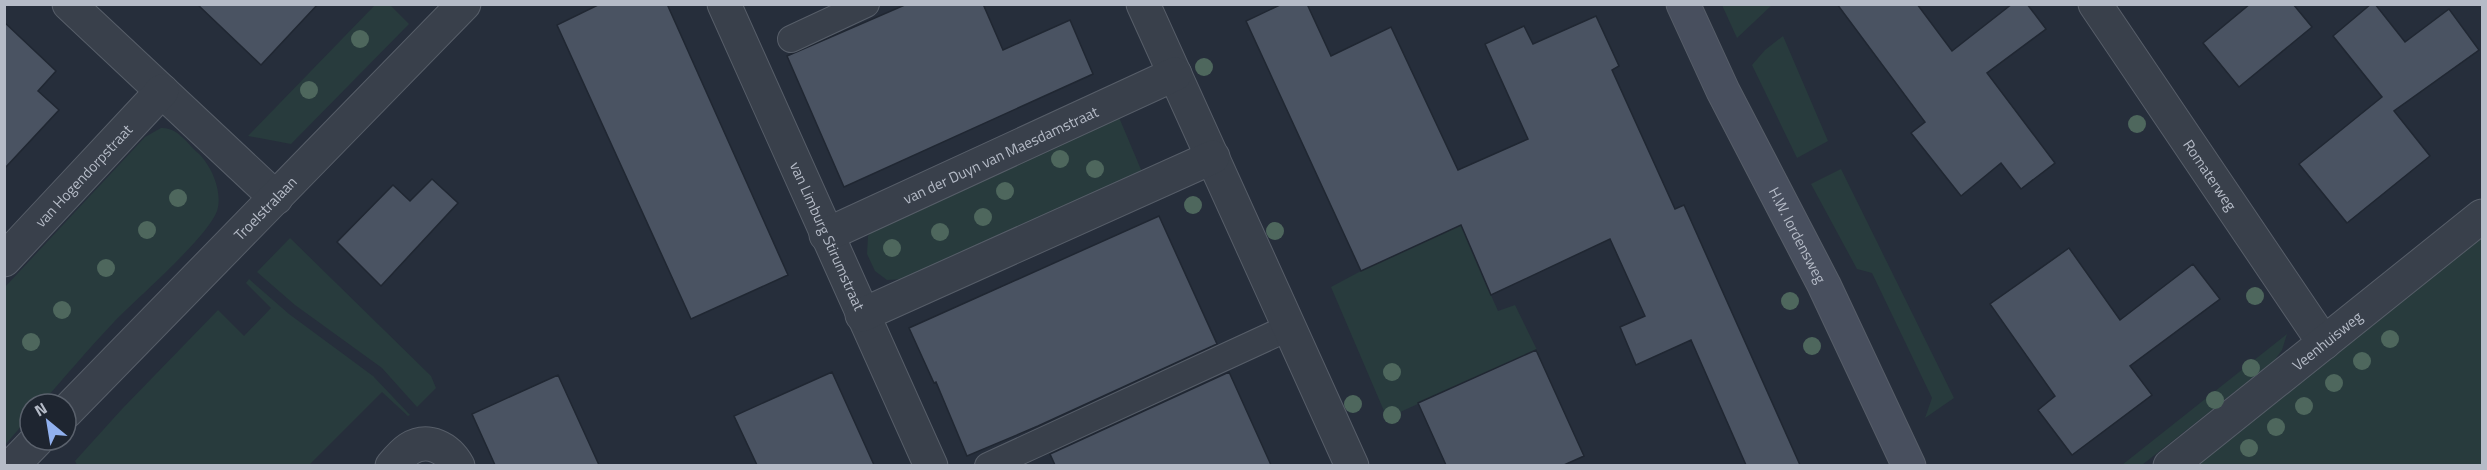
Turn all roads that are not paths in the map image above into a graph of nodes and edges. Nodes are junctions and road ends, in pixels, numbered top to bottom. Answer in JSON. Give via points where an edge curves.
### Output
{"nodes":[{"id":1,"x":69,"y":4,"type":"edge"},
{"id":2,"x":464,"y":4,"type":"edge"},
{"id":3,"x":724,"y":4,"type":"edge"},
{"id":4,"x":866,"y":4,"type":"edge"},
{"id":5,"x":1143,"y":4,"type":"edge"},
{"id":6,"x":1683,"y":4,"type":"edge"},
{"id":7,"x":2095,"y":4,"type":"edge"},
{"id":8,"x":791,"y":39,"type":"dead end"},
{"id":9,"x":1175,"y":74,"type":"junction"},
{"id":10,"x":162,"y":91,"type":"junction"},
{"id":11,"x":1213,"y":157,"type":"junction"},
{"id":12,"x":276,"y":198,"type":"junction"},
{"id":13,"x":2482,"y":216,"type":"edge"},
{"id":14,"x":826,"y":235,"type":"junction"},
{"id":15,"x":4,"y":260,"type":"edge"},
{"id":16,"x":862,"y":315,"type":"junction"},
{"id":17,"x":1290,"y":327,"type":"junction"},
{"id":18,"x":2324,"y":343,"type":"junction"},
{"id":19,"x":78,"y":400,"type":"edge"},
{"id":20,"x":392,"y":465,"type":"edge"},
{"id":21,"x":458,"y":465,"type":"edge"},
{"id":22,"x":931,"y":465,"type":"edge"},
{"id":23,"x":988,"y":465,"type":"edge"},
{"id":24,"x":1352,"y":465,"type":"edge"},
{"id":25,"x":1909,"y":465,"type":"edge"},
{"id":26,"x":2170,"y":465,"type":"edge"}],
"edges":[{"from":1,"to":10,"type":"street"},
{"from":2,"to":12,"type":"street","name":"Troelstralaan"},
{"from":3,"to":14,"type":"street","name":"van Limburg Stirumstraat"},
{"from":4,"to":8,"type":"lane"},
{"from":5,"to":9,"type":"street"},
{"from":6,"to":25,"type":"main road","name":"H.W. Iordensweg"},
{"from":7,"to":18,"type":"street","name":"Romaterweg"},
{"from":9,"to":11,"type":"street"},
{"from":9,"to":14,"type":"street","name":"van der Duyn van Maesdamstraat"},
{"from":10,"to":12,"type":"street"},
{"from":10,"to":15,"type":"street","name":"van Hogendorpstraat"},
{"from":11,"to":16,"type":"street"},
{"from":11,"to":17,"type":"street"},
{"from":12,"to":19,"type":"street","name":"Troelstralaan"},
{"from":13,"to":18,"type":"street","name":"Veenhuisweg"},
{"from":14,"to":16,"type":"street","name":"van Limburg Stirumstraat"},
{"from":16,"to":22,"type":"street","name":"van Limburg Stirumstraat"},
{"from":17,"to":23,"type":"lane"},
{"from":17,"to":24,"type":"street"},
{"from":18,"to":26,"type":"street","name":"Veenhuisweg"},
{"from":20,"to":21,"type":"street","via":[[409,449],[430,444],[449,452]]}]}
